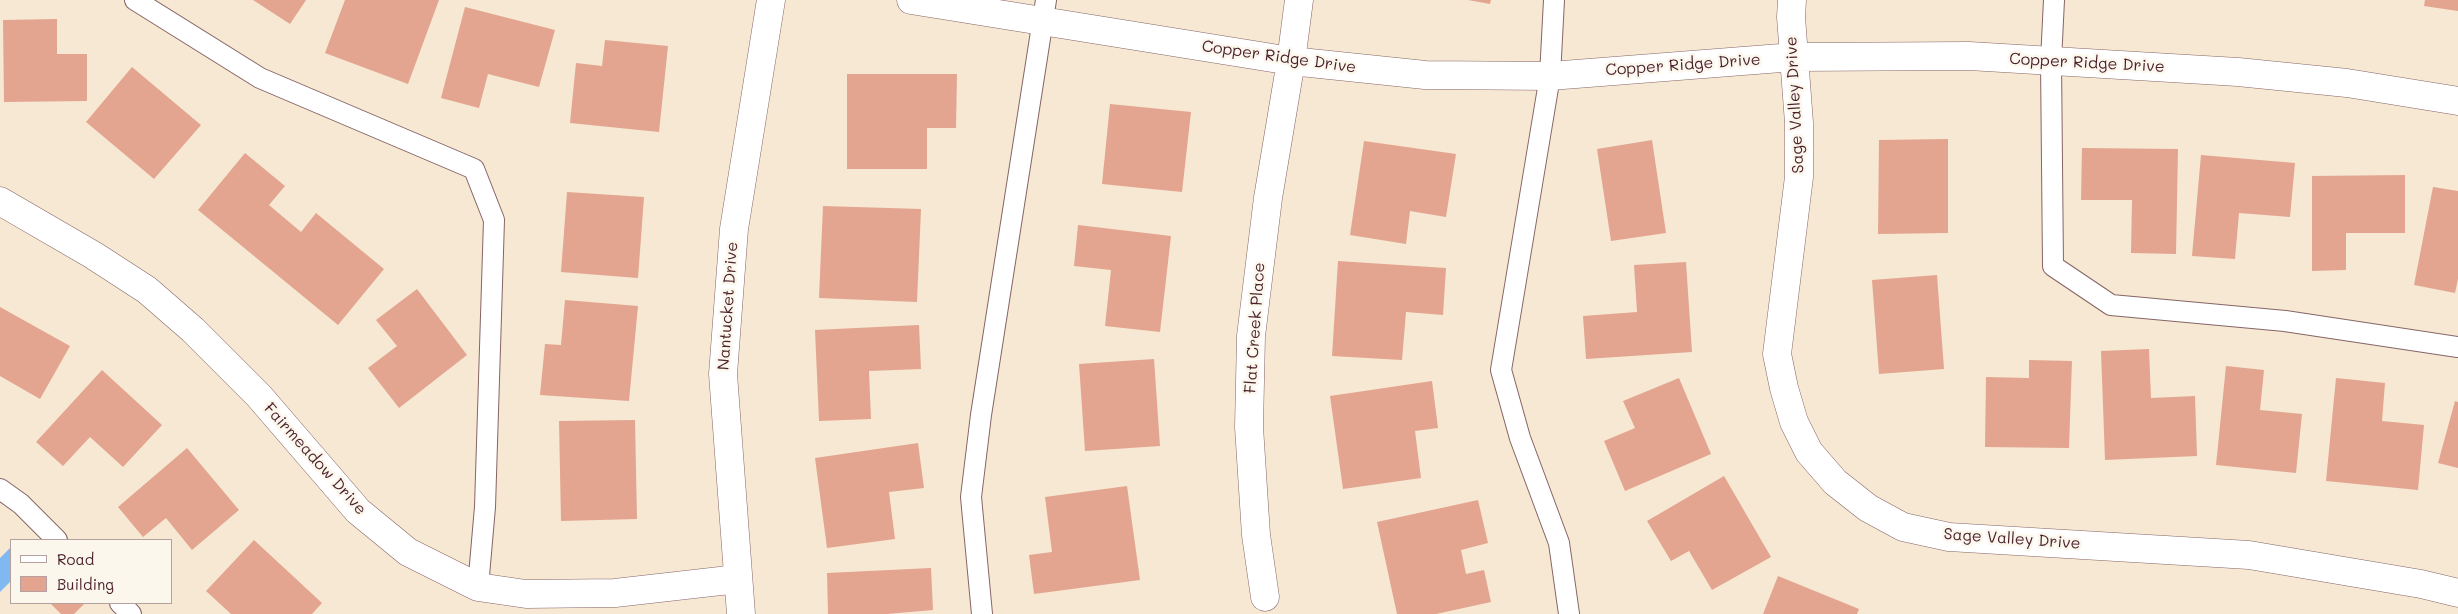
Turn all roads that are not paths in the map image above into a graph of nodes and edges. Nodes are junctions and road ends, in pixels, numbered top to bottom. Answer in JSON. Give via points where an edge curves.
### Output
{"nodes":[{"id":1,"x":135,"y":0,"type":"edge"},
{"id":2,"x":771,"y":0,"type":"edge"},
{"id":3,"x":911,"y":0,"type":"edge"},
{"id":4,"x":1299,"y":0,"type":"edge"},
{"id":5,"x":1554,"y":0,"type":"edge"},
{"id":6,"x":1792,"y":0,"type":"edge"},
{"id":7,"x":2054,"y":0,"type":"edge"},
{"id":8,"x":1044,"y":10,"type":"edge"},
{"id":9,"x":1794,"y":57,"type":"junction"},
{"id":10,"x":1291,"y":61,"type":"junction"},
{"id":11,"x":2051,"y":61,"type":"junction"},
{"id":12,"x":1550,"y":76,"type":"junction"},
{"id":13,"x":2458,"y":101,"type":"edge"},
{"id":14,"x":0,"y":201,"type":"edge"},
{"id":15,"x":2458,"y":347,"type":"edge"},
{"id":16,"x":0,"y":489,"type":"edge"},
{"id":17,"x":56,"y":539,"type":"edge"},
{"id":18,"x":738,"y":579,"type":"junction"},
{"id":19,"x":478,"y":587,"type":"junction"},
{"id":20,"x":2458,"y":593,"type":"edge"},
{"id":21,"x":1265,"y":597,"type":"dead end"},
{"id":22,"x":121,"y":604,"type":"edge"},
{"id":23,"x":131,"y":614,"type":"edge"},
{"id":24,"x":741,"y":614,"type":"edge"},
{"id":25,"x":982,"y":614,"type":"edge"},
{"id":26,"x":1569,"y":614,"type":"edge"}],
"edges":[{"from":1,"to":19,"type":"lane","via":[[260,78],[474,170],[494,220],[485,506]]},
{"from":2,"to":18,"type":"street","name":"Nantucket Drive","via":[[734,229],[723,374]]},
{"from":3,"to":8,"type":"street","name":"Copper Ridge Drive"},
{"from":4,"to":10,"type":"street","name":"Flat Creek Place"},
{"from":5,"to":12,"type":"lane"},
{"from":6,"to":9,"type":"street","name":"Sage Valley Drive"},
{"from":7,"to":11,"type":"lane"},
{"from":8,"to":10,"type":"street","name":"Copper Ridge Drive"},
{"from":8,"to":25,"type":"lane","via":[[971,496]]},
{"from":9,"to":11,"type":"street","name":"Copper Ridge Drive","via":[[1969,56]]},
{"from":9,"to":12,"type":"street","name":"Copper Ridge Drive"},
{"from":9,"to":20,"type":"street","name":"Sage Valley Drive","via":[[1799,177],[1777,354],[1784,388],[1809,452],[1842,487],[1868,508],[1903,527],[1949,537],[2249,555],[2412,582]]},
{"from":10,"to":12,"type":"street","name":"Copper Ridge Drive","via":[[1425,75]]},
{"from":10,"to":21,"type":"street","name":"Flat Creek Place","via":[[1268,198],[1251,336],[1248,427],[1256,535]]},
{"from":11,"to":13,"type":"street","name":"Copper Ridge Drive","via":[[2238,72],[2347,83]]},
{"from":11,"to":15,"type":"lane","via":[[2053,266],[2111,305],[2285,321]]},
{"from":12,"to":26,"type":"lane","via":[[1501,370],[1520,438],[1559,543]]},
{"from":14,"to":19,"type":"street","name":"Fairmeadow Drive","via":[[147,290],[193,330],[259,396],[358,511],[408,552]]},
{"from":16,"to":17,"type":"lane","via":[[21,504]]},
{"from":18,"to":19,"type":"street","name":"Fairmeadow Drive","via":[[615,593],[526,594]]},
{"from":18,"to":24,"type":"street","name":"Nantucket Drive"},
{"from":22,"to":23,"type":"lane"}]}
